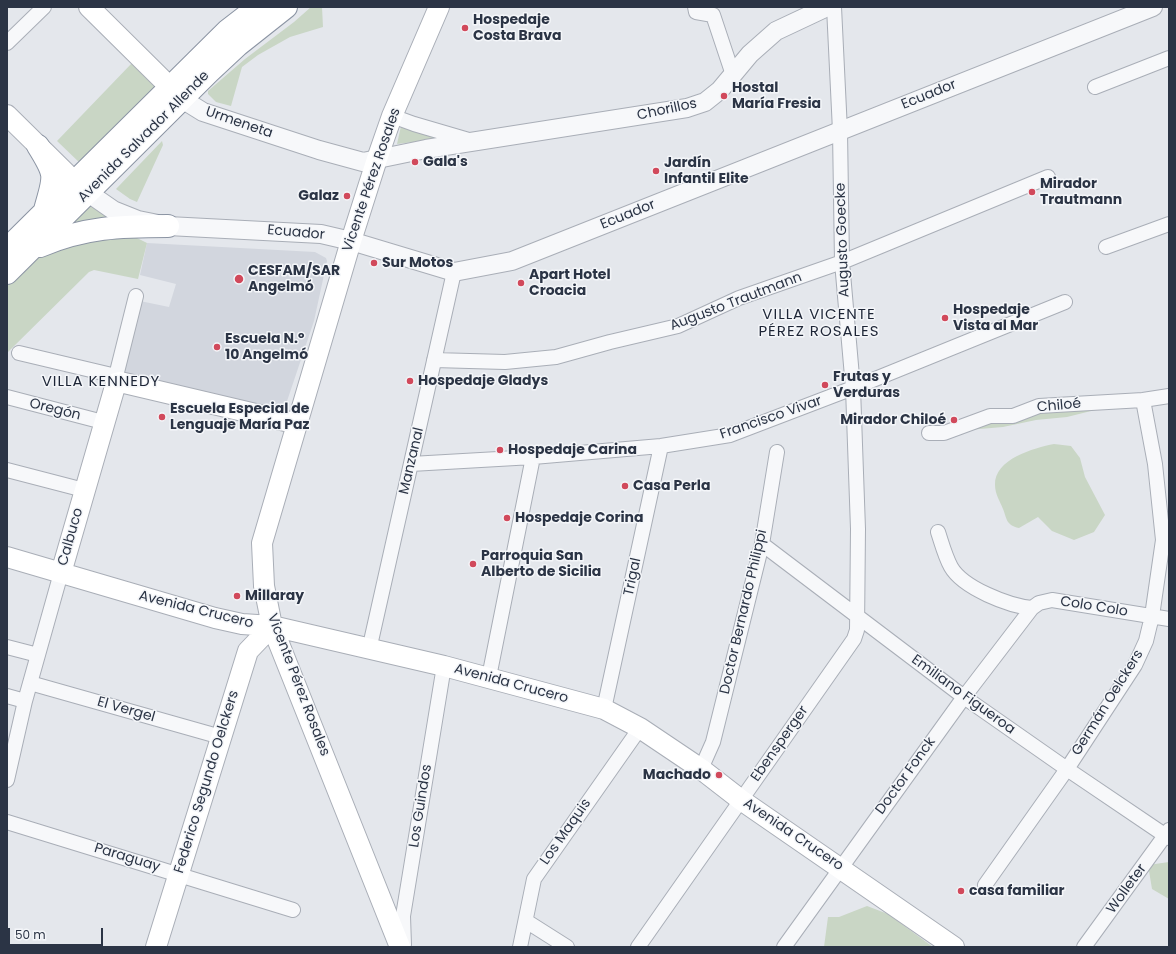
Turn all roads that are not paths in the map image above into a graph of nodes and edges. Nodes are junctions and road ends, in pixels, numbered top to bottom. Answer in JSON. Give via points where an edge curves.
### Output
{"nodes":[{"id":1,"x":44,"y":7,"type":"edge"},
{"id":2,"x":89,"y":7,"type":"edge"},
{"id":3,"x":258,"y":7,"type":"edge"},
{"id":4,"x":286,"y":7,"type":"edge"},
{"id":5,"x":439,"y":7,"type":"edge"},
{"id":6,"x":695,"y":7,"type":"edge"},
{"id":7,"x":827,"y":7,"type":"edge"},
{"id":8,"x":834,"y":7,"type":"edge"},
{"id":9,"x":1153,"y":7,"type":"edge"},
{"id":10,"x":802,"y":12,"type":"edge"},
{"id":11,"x":7,"y":44,"type":"edge"},
{"id":12,"x":1169,"y":58,"type":"edge"},
{"id":13,"x":734,"y":75,"type":"junction"},
{"id":14,"x":1095,"y":87,"type":"dead end"},
{"id":15,"x":177,"y":93,"type":"junction"},
{"id":16,"x":7,"y":115,"type":"edge"},
{"id":17,"x":392,"y":116,"type":"junction"},
{"id":18,"x":840,"y":131,"type":"junction"},
{"id":19,"x":474,"y":141,"type":"junction"},
{"id":20,"x":38,"y":146,"type":"junction"},
{"id":21,"x":377,"y":159,"type":"junction"},
{"id":22,"x":1048,"y":177,"type":"dead end"},
{"id":23,"x":81,"y":188,"type":"junction"},
{"id":24,"x":44,"y":213,"type":"junction"},
{"id":25,"x":1169,"y":224,"type":"edge"},
{"id":26,"x":168,"y":226,"type":"junction"},
{"id":27,"x":351,"y":241,"type":"junction"},
{"id":28,"x":1106,"y":247,"type":"dead end"},
{"id":29,"x":7,"y":249,"type":"edge"},
{"id":30,"x":30,"y":251,"type":"junction"},
{"id":31,"x":842,"y":262,"type":"junction"},
{"id":32,"x":454,"y":272,"type":"junction"},
{"id":33,"x":7,"y":273,"type":"edge"},
{"id":34,"x":136,"y":296,"type":"dead end"},
{"id":35,"x":1064,"y":302,"type":"dead end"},
{"id":36,"x":19,"y":353,"type":"dead end"},
{"id":37,"x":434,"y":360,"type":"junction"},
{"id":38,"x":116,"y":379,"type":"junction"},
{"id":39,"x":853,"y":388,"type":"junction"},
{"id":40,"x":1169,"y":396,"type":"edge"},
{"id":41,"x":7,"y":397,"type":"edge"},
{"id":42,"x":1143,"y":400,"type":"junction"},
{"id":43,"x":103,"y":422,"type":"junction"},
{"id":44,"x":298,"y":424,"type":"junction"},
{"id":45,"x":929,"y":433,"type":"dead end"},
{"id":46,"x":661,"y":446,"type":"junction"},
{"id":47,"x":776,"y":452,"type":"dead end"},
{"id":48,"x":534,"y":457,"type":"junction"},
{"id":49,"x":411,"y":464,"type":"junction"},
{"id":50,"x":7,"y":470,"type":"edge"},
{"id":51,"x":84,"y":490,"type":"junction"},
{"id":52,"x":938,"y":532,"type":"dead end"},
{"id":53,"x":762,"y":544,"type":"junction"},
{"id":54,"x":7,"y":557,"type":"edge"},
{"id":55,"x":61,"y":573,"type":"junction"},
{"id":56,"x":1032,"y":608,"type":"junction"},
{"id":57,"x":1152,"y":616,"type":"junction"},
{"id":58,"x":857,"y":617,"type":"junction"},
{"id":59,"x":1169,"y":619,"type":"edge"},
{"id":60,"x":272,"y":626,"type":"junction"},
{"id":61,"x":7,"y":647,"type":"edge"},
{"id":62,"x":369,"y":650,"type":"junction"},
{"id":63,"x":38,"y":655,"type":"junction"},
{"id":64,"x":444,"y":666,"type":"junction"},
{"id":65,"x":488,"y":677,"type":"junction"},
{"id":66,"x":30,"y":683,"type":"junction"},
{"id":67,"x":7,"y":696,"type":"edge"},
{"id":68,"x":964,"y":697,"type":"junction"},
{"id":69,"x":25,"y":701,"type":"junction"},
{"id":70,"x":604,"y":709,"type":"junction"},
{"id":71,"x":640,"y":728,"type":"junction"},
{"id":72,"x":221,"y":737,"type":"junction"},
{"id":73,"x":701,"y":769,"type":"junction"},
{"id":74,"x":1066,"y":769,"type":"junction"},
{"id":75,"x":7,"y":780,"type":"edge"},
{"id":76,"x":741,"y":800,"type":"junction"},
{"id":77,"x":7,"y":822,"type":"edge"},
{"id":78,"x":1168,"y":834,"type":"edge"},
{"id":79,"x":839,"y":868,"type":"junction"},
{"id":80,"x":178,"y":874,"type":"junction"},
{"id":81,"x":985,"y":885,"type":"dead end"},
{"id":82,"x":293,"y":910,"type":"dead end"},
{"id":83,"x":526,"y":921,"type":"junction"},
{"id":84,"x":156,"y":947,"type":"edge"},
{"id":85,"x":400,"y":947,"type":"edge"},
{"id":86,"x":404,"y":947,"type":"edge"},
{"id":87,"x":520,"y":947,"type":"edge"},
{"id":88,"x":567,"y":947,"type":"edge"},
{"id":89,"x":638,"y":947,"type":"edge"},
{"id":90,"x":784,"y":947,"type":"edge"},
{"id":91,"x":954,"y":947,"type":"edge"},
{"id":92,"x":1084,"y":947,"type":"edge"}],
"edges":[{"from":1,"to":11,"type":"street"},
{"from":2,"to":15,"type":"main road","name":"Urmeneta"},
{"from":3,"to":15,"type":"highway","name":"Avenida Salvador Allende","via":[[228,31]]},
{"from":4,"to":15,"type":"highway","name":"Avenida Salvador Allende"},
{"from":5,"to":17,"type":"main road","name":"Vicente Pérez Rosales"},
{"from":6,"to":13,"type":"street","via":[[696,12],[712,15]]},
{"from":7,"to":10,"type":"street","name":"Chorillos"},
{"from":8,"to":18,"type":"street","name":"Augusto Goecke"},
{"from":9,"to":18,"type":"street","name":"Ecuador"},
{"from":10,"to":13,"type":"street","name":"Chorillos","via":[[766,38]]},
{"from":12,"to":14,"type":"street"},
{"from":13,"to":19,"type":"street","name":"Chorillos","via":[[713,97],[687,108]]},
{"from":15,"to":21,"type":"street","name":"Urmeneta","via":[[203,112],[357,161]]},
{"from":15,"to":23,"type":"highway","name":"Avenida Salvador Allende"},
{"from":16,"to":20,"type":"main road"},
{"from":17,"to":19,"type":"street","name":"Chorillos"},
{"from":17,"to":21,"type":"main road","name":"Vicente Pérez Rosales"},
{"from":18,"to":31,"type":"street","name":"Augusto Goecke"},
{"from":18,"to":32,"type":"street","name":"Ecuador","via":[[512,261]]},
{"from":19,"to":21,"type":"street","name":"Chorillos"},
{"from":20,"to":23,"type":"main road"},
{"from":20,"to":24,"type":"highway","via":[[50,167],[54,182]]},
{"from":21,"to":27,"type":"main road","name":"Vicente Pérez Rosales"},
{"from":22,"to":31,"type":"street","name":"Augusto Trautmann"},
{"from":23,"to":24,"type":"highway","name":"Avenida Salvador Allende"},
{"from":23,"to":26,"type":"street","name":"Ecuador","via":[[112,210]]},
{"from":23,"to":30,"type":"highway","name":"Avenida Salvador Allende"},
{"from":24,"to":29,"type":"highway","name":"Avenida Salvador Allende"},
{"from":25,"to":28,"type":"street"},
{"from":26,"to":27,"type":"street","name":"Ecuador","via":[[307,232]]},
{"from":26,"to":30,"type":"highway","via":[[93,229],[64,236]]},
{"from":27,"to":32,"type":"street","name":"Ecuador"},
{"from":27,"to":44,"type":"main road","name":"Vicente Pérez Rosales"},
{"from":30,"to":33,"type":"highway","name":"Avenida Salvador Allende"},
{"from":31,"to":37,"type":"street","name":"Augusto Trautmann","via":[[739,298],[678,326],[575,353],[505,362]]},
{"from":31,"to":39,"type":"street","name":"Augusto Goecke"},
{"from":32,"to":37,"type":"street","name":"Manzanal"},
{"from":34,"to":38,"type":"street","name":"Calbuco"},
{"from":35,"to":39,"type":"street","name":"Francisco Vivar"},
{"from":36,"to":38,"type":"street"},
{"from":37,"to":49,"type":"street","name":"Manzanal"},
{"from":38,"to":43,"type":"main road","name":"Calbuco"},
{"from":38,"to":44,"type":"main road"},
{"from":39,"to":46,"type":"street","name":"Francisco Vivar","via":[[730,434]]},
{"from":39,"to":58,"type":"street","name":"Augusto Goecke","via":[[858,529]]},
{"from":40,"to":42,"type":"street","name":"Chiloé"},
{"from":41,"to":43,"type":"street","name":"Oregón"},
{"from":42,"to":45,"type":"street","name":"Chiloé","via":[[1039,406],[1013,416],[990,416],[944,433]]},
{"from":42,"to":57,"type":"street","name":"Germán Oelckers","via":[[1155,464],[1163,540]]},
{"from":43,"to":51,"type":"main road","name":"Calbuco"},
{"from":44,"to":60,"type":"main road","name":"Vicente Pérez Rosales","via":[[262,543],[264,586]]},
{"from":46,"to":48,"type":"street","name":"Francisco Vivar"},
{"from":46,"to":70,"type":"street","name":"Trigal"},
{"from":47,"to":53,"type":"street","name":"Doctor Bernardo Philippi"},
{"from":48,"to":49,"type":"street","name":"Francisco Vivar"},
{"from":48,"to":65,"type":"street"},
{"from":49,"to":62,"type":"street","name":"Manzanal"},
{"from":50,"to":51,"type":"street"},
{"from":51,"to":55,"type":"main road","name":"Calbuco"},
{"from":52,"to":56,"type":"street","via":[[951,568],[962,580],[1002,600]]},
{"from":53,"to":58,"type":"street","name":"Emiliano Figueroa"},
{"from":53,"to":73,"type":"street","name":"Doctor Bernardo Philippi","via":[[713,742]]},
{"from":54,"to":55,"type":"main road","name":"Avenida Crucero"},
{"from":55,"to":60,"type":"main road","name":"Avenida Crucero","via":[[215,618],[242,624]]},
{"from":55,"to":63,"type":"street","name":"Calbuco"},
{"from":56,"to":57,"type":"street","name":"Colo Colo","via":[[1039,603],[1052,600]]},
{"from":56,"to":68,"type":"street","name":"Doctor Fonck"},
{"from":57,"to":59,"type":"street","name":"Colo Colo"},
{"from":57,"to":74,"type":"street","name":"Germán Oelckers","via":[[1146,641],[1135,665]]},
{"from":58,"to":68,"type":"street","name":"Emiliano Figueroa"},
{"from":58,"to":76,"type":"street","name":"Ebensperger","via":[[854,638]]},
{"from":60,"to":62,"type":"main road","name":"Avenida Crucero"},
{"from":60,"to":72,"type":"main road","name":"Federico Segundo Oelckers","via":[[248,652]]},
{"from":60,"to":85,"type":"main road","name":"Vicente Pérez Rosales"},
{"from":61,"to":63,"type":"street"},
{"from":62,"to":64,"type":"main road","name":"Avenida Crucero"},
{"from":63,"to":66,"type":"street","name":"Calbuco"},
{"from":64,"to":65,"type":"main road","name":"Avenida Crucero"},
{"from":64,"to":86,"type":"street","name":"Los Guindos","via":[[403,916]]},
{"from":65,"to":70,"type":"main road","name":"Avenida Crucero"},
{"from":66,"to":69,"type":"street","name":"Calbuco"},
{"from":66,"to":72,"type":"street","name":"El Vergel"},
{"from":67,"to":69,"type":"street"},
{"from":68,"to":74,"type":"street","name":"Emiliano Figueroa"},
{"from":68,"to":79,"type":"street","name":"Doctor Fonck"},
{"from":69,"to":75,"type":"street","name":"Calbuco"},
{"from":70,"to":71,"type":"main road","name":"Avenida Crucero"},
{"from":71,"to":73,"type":"main road","name":"Avenida Crucero"},
{"from":71,"to":83,"type":"street","name":"Los Maquis","via":[[534,879]]},
{"from":72,"to":80,"type":"main road","name":"Federico Segundo Oelckers"},
{"from":73,"to":76,"type":"main road","name":"Avenida Crucero"},
{"from":74,"to":78,"type":"street","name":"Emiliano Figueroa"},
{"from":74,"to":81,"type":"street","name":"Germán Oelckers"},
{"from":76,"to":79,"type":"main road","name":"Avenida Crucero"},
{"from":76,"to":89,"type":"street","name":"Ebensperger"},
{"from":77,"to":80,"type":"street","name":"Paraguay"},
{"from":78,"to":92,"type":"street","name":"Wolleter"},
{"from":79,"to":90,"type":"street","name":"Doctor Fonck"},
{"from":79,"to":91,"type":"main road","name":"Avenida Crucero"},
{"from":80,"to":82,"type":"street","name":"Paraguay"},
{"from":80,"to":84,"type":"main road","name":"Federico Segundo Oelckers"},
{"from":83,"to":87,"type":"street","name":"Los Maquis"},
{"from":83,"to":88,"type":"street"}]}
